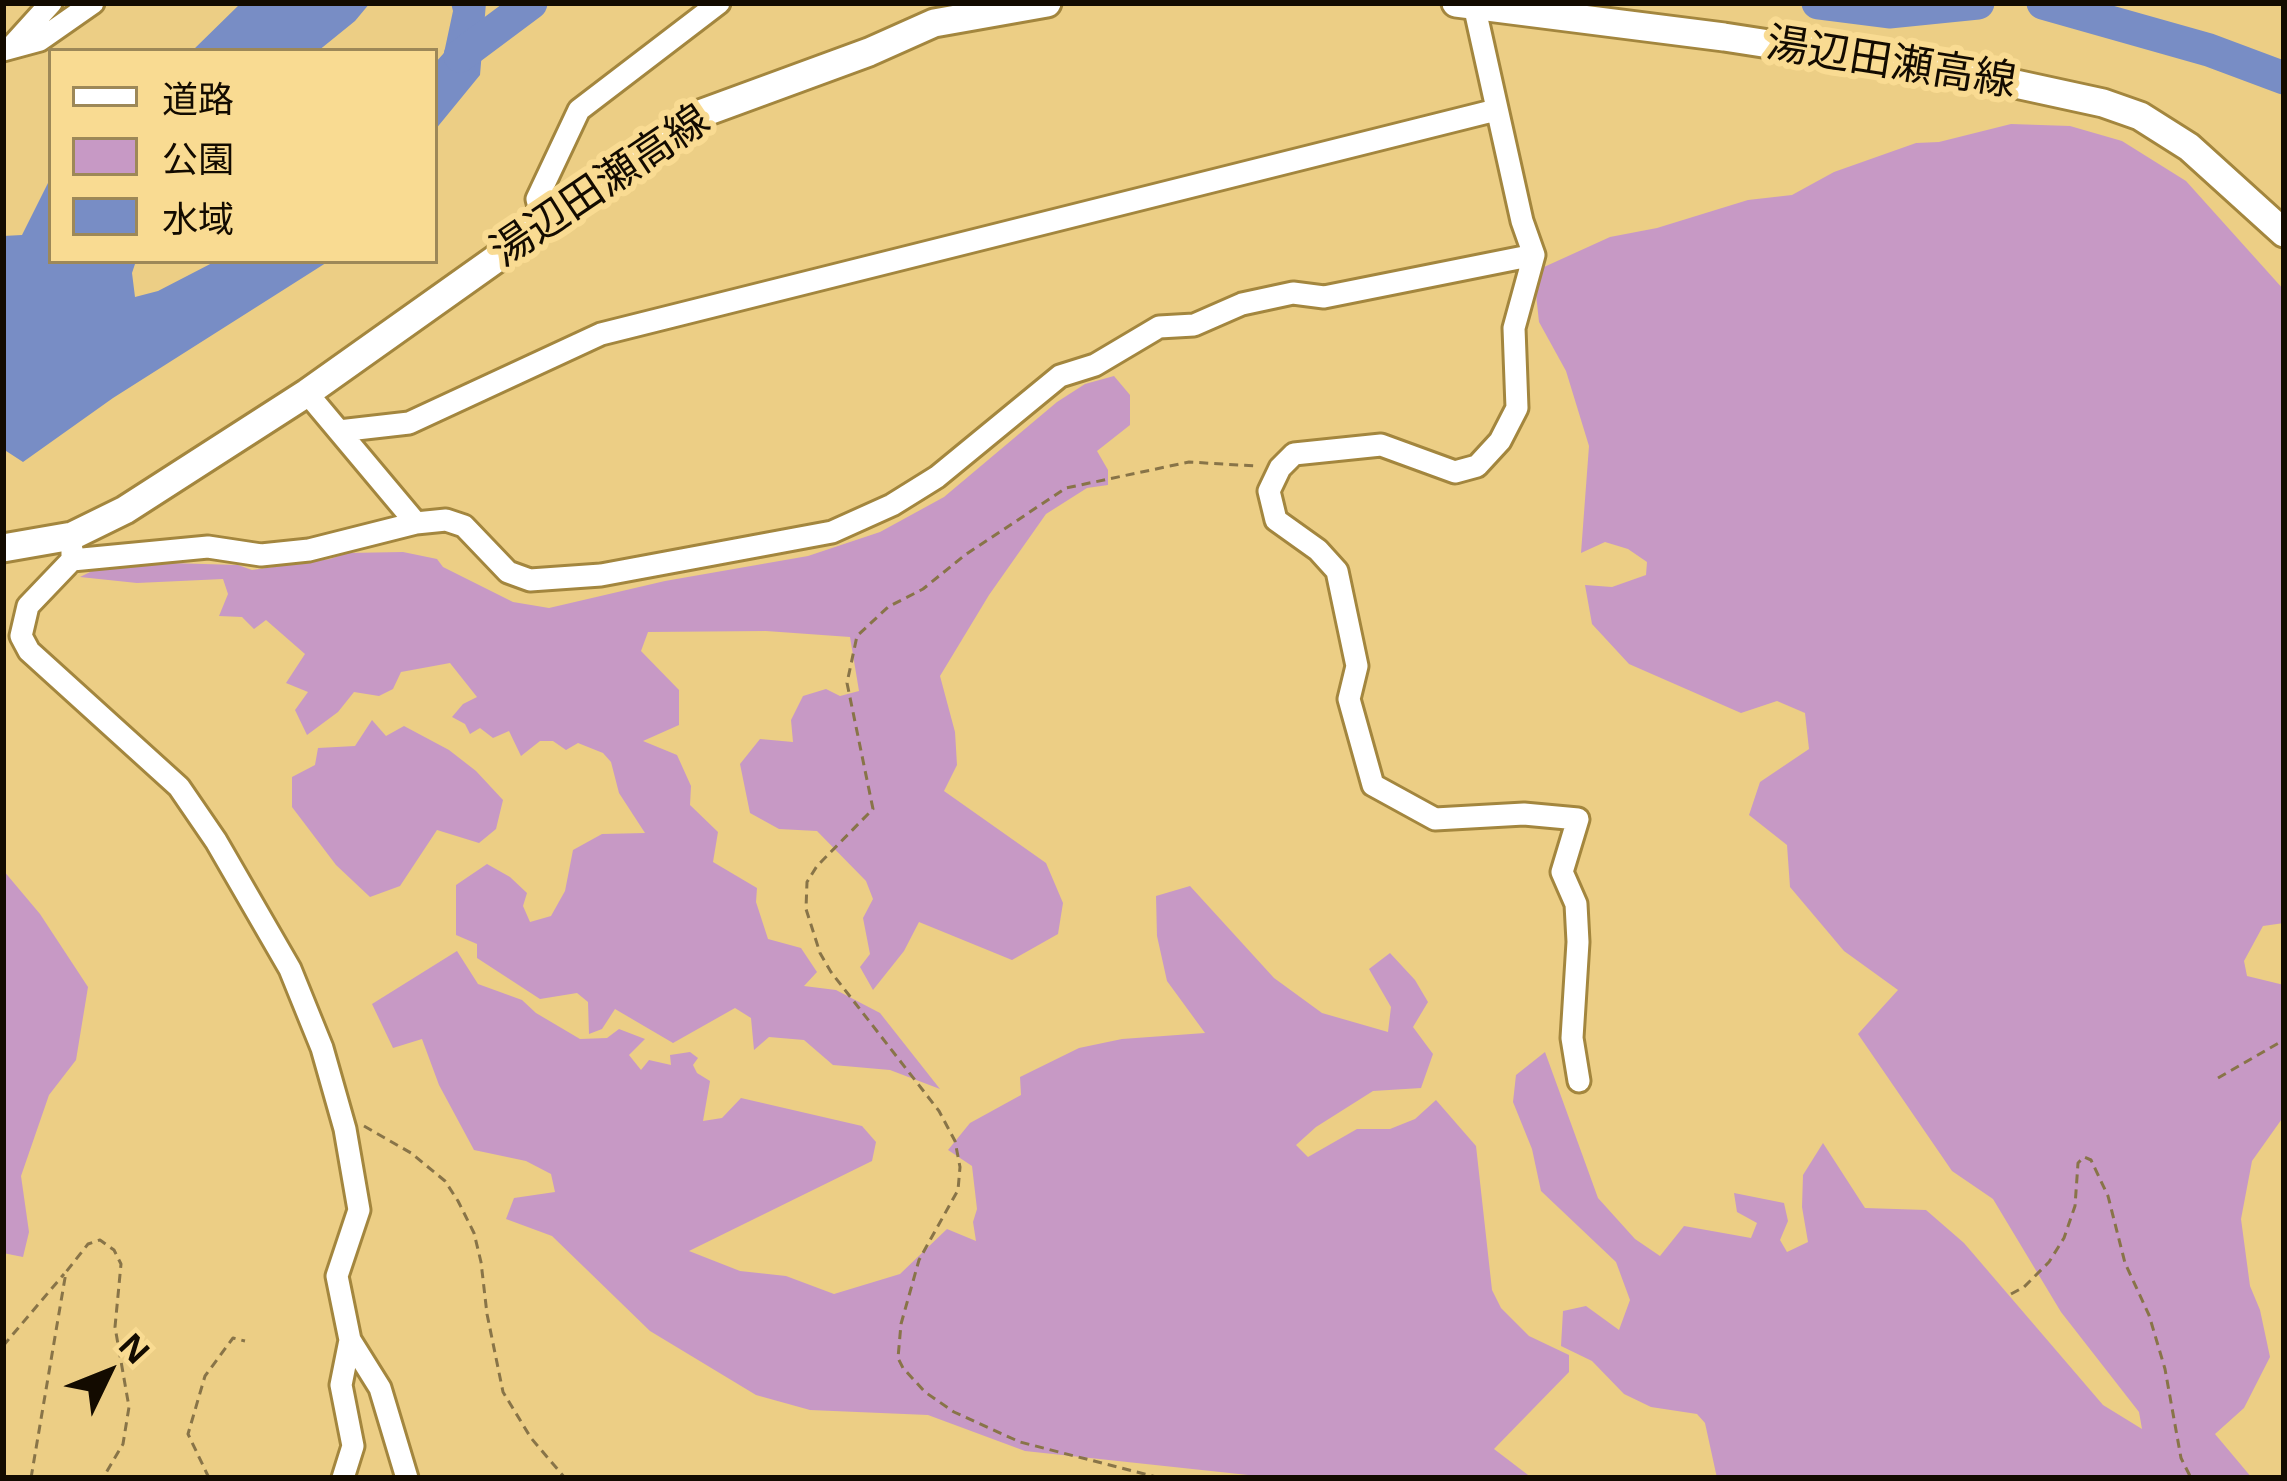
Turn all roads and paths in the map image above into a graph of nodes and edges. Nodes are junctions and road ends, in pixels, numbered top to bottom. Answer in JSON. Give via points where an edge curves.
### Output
{"nodes":[{"id":1,"x":51,"y":3,"type":"edge"},
{"id":2,"x":93,"y":3,"type":"edge"},
{"id":3,"x":719,"y":3,"type":"edge"},
{"id":4,"x":1047,"y":3,"type":"edge"},
{"id":5,"x":1465,"y":4,"type":"edge"},
{"id":6,"x":8,"y":48,"type":"edge"},
{"id":7,"x":1496,"y":110,"type":"junction"},
{"id":8,"x":543,"y":222,"type":"junction"},
{"id":9,"x":2284,"y":232,"type":"edge"},
{"id":10,"x":1534,"y":255,"type":"junction"},
{"id":11,"x":307,"y":392,"type":"junction"},
{"id":12,"x":339,"y":431,"type":"junction"},
{"id":13,"x":1280,"y":468,"type":"junction"},
{"id":14,"x":416,"y":523,"type":"junction"},
{"id":15,"x":3,"y":548,"type":"edge"},
{"id":16,"x":72,"y":548,"type":"junction"},
{"id":17,"x":2284,"y":1040,"type":"edge"},
{"id":18,"x":2218,"y":1078,"type":"dead end"},
{"id":19,"x":1579,"y":1082,"type":"dead end"},
{"id":20,"x":345,"y":1129,"type":"junction"},
{"id":21,"x":66,"y":1272,"type":"junction"},
{"id":22,"x":2011,"y":1294,"type":"dead end"},
{"id":23,"x":350,"y":1340,"type":"junction"},
{"id":24,"x":245,"y":1341,"type":"dead end"},
{"id":25,"x":3,"y":1346,"type":"edge"},
{"id":26,"x":31,"y":1478,"type":"edge"},
{"id":27,"x":103,"y":1478,"type":"edge"},
{"id":28,"x":209,"y":1478,"type":"edge"},
{"id":29,"x":343,"y":1478,"type":"edge"},
{"id":30,"x":407,"y":1478,"type":"edge"},
{"id":31,"x":565,"y":1478,"type":"edge"},
{"id":32,"x":1160,"y":1478,"type":"edge"},
{"id":33,"x":2191,"y":1478,"type":"edge"}],
"edges":[{"from":1,"to":6,"type":"street"},
{"from":2,"to":6,"type":"street","via":[[40,40]]},
{"from":3,"to":8,"type":"street","via":[[579,110],[537,199]]},
{"from":4,"to":8,"type":"main road","name":"湯辺田瀬高線","via":[[934,23],[700,114]]},
{"from":5,"to":7,"type":"street"},
{"from":5,"to":9,"type":"main road","name":"湯辺田瀬高線","via":[[1966,74],[2103,103],[2189,147]]},
{"from":7,"to":10,"type":"street"},
{"from":7,"to":12,"type":"street","via":[[601,334],[409,423]]},
{"from":8,"to":11,"type":"main road","name":"湯辺田瀬高線"},
{"from":10,"to":13,"type":"street","via":[[1514,328],[1517,408],[1477,466],[1455,472],[1381,445],[1294,454]]},
{"from":10,"to":14,"type":"street","via":[[1324,297],[1292,293],[1194,326],[1159,327],[1096,365],[1060,376],[937,477],[832,532],[601,575],[530,580],[508,572],[464,526]]},
{"from":11,"to":12,"type":"street"},
{"from":11,"to":16,"type":"main road","name":"湯辺田瀬高線"},
{"from":12,"to":14,"type":"street"},
{"from":13,"to":19,"type":"street","via":[[1269,491],[1276,520],[1337,571],[1357,666],[1349,699],[1373,785],[1435,819],[1578,819],[1562,872],[1576,904],[1572,1038]]},
{"from":13,"to":32,"type":"path","via":[[1189,461],[1066,488],[888,607],[857,636],[847,683],[873,809],[807,882],[806,910],[820,953],[939,1111],[961,1167],[958,1190],[919,1260],[901,1324],[903,1368],[954,1412],[1020,1442]]},
{"from":14,"to":16,"type":"street","via":[[261,555],[208,547]]},
{"from":15,"to":16,"type":"main road","name":"湯辺田瀬高線"},
{"from":16,"to":20,"type":"street","via":[[28,606],[21,636],[178,787],[216,841],[290,969]]},
{"from":17,"to":18,"type":"path"},
{"from":20,"to":23,"type":"street","via":[[359,1210],[337,1276]]},
{"from":20,"to":31,"type":"path","via":[[361,1124],[445,1180],[481,1262],[502,1392]]},
{"from":21,"to":25,"type":"path"},
{"from":21,"to":26,"type":"path"},
{"from":21,"to":27,"type":"path","via":[[100,1240],[122,1264],[116,1328],[128,1408],[123,1444]]},
{"from":22,"to":33,"type":"path","via":[[2064,1238],[2078,1163],[2091,1160],[2149,1316]]},
{"from":23,"to":29,"type":"street","via":[[341,1384],[353,1446]]},
{"from":23,"to":30,"type":"street","via":[[380,1388]]},
{"from":24,"to":28,"type":"path","via":[[233,1338],[206,1376],[188,1434]]}]}
